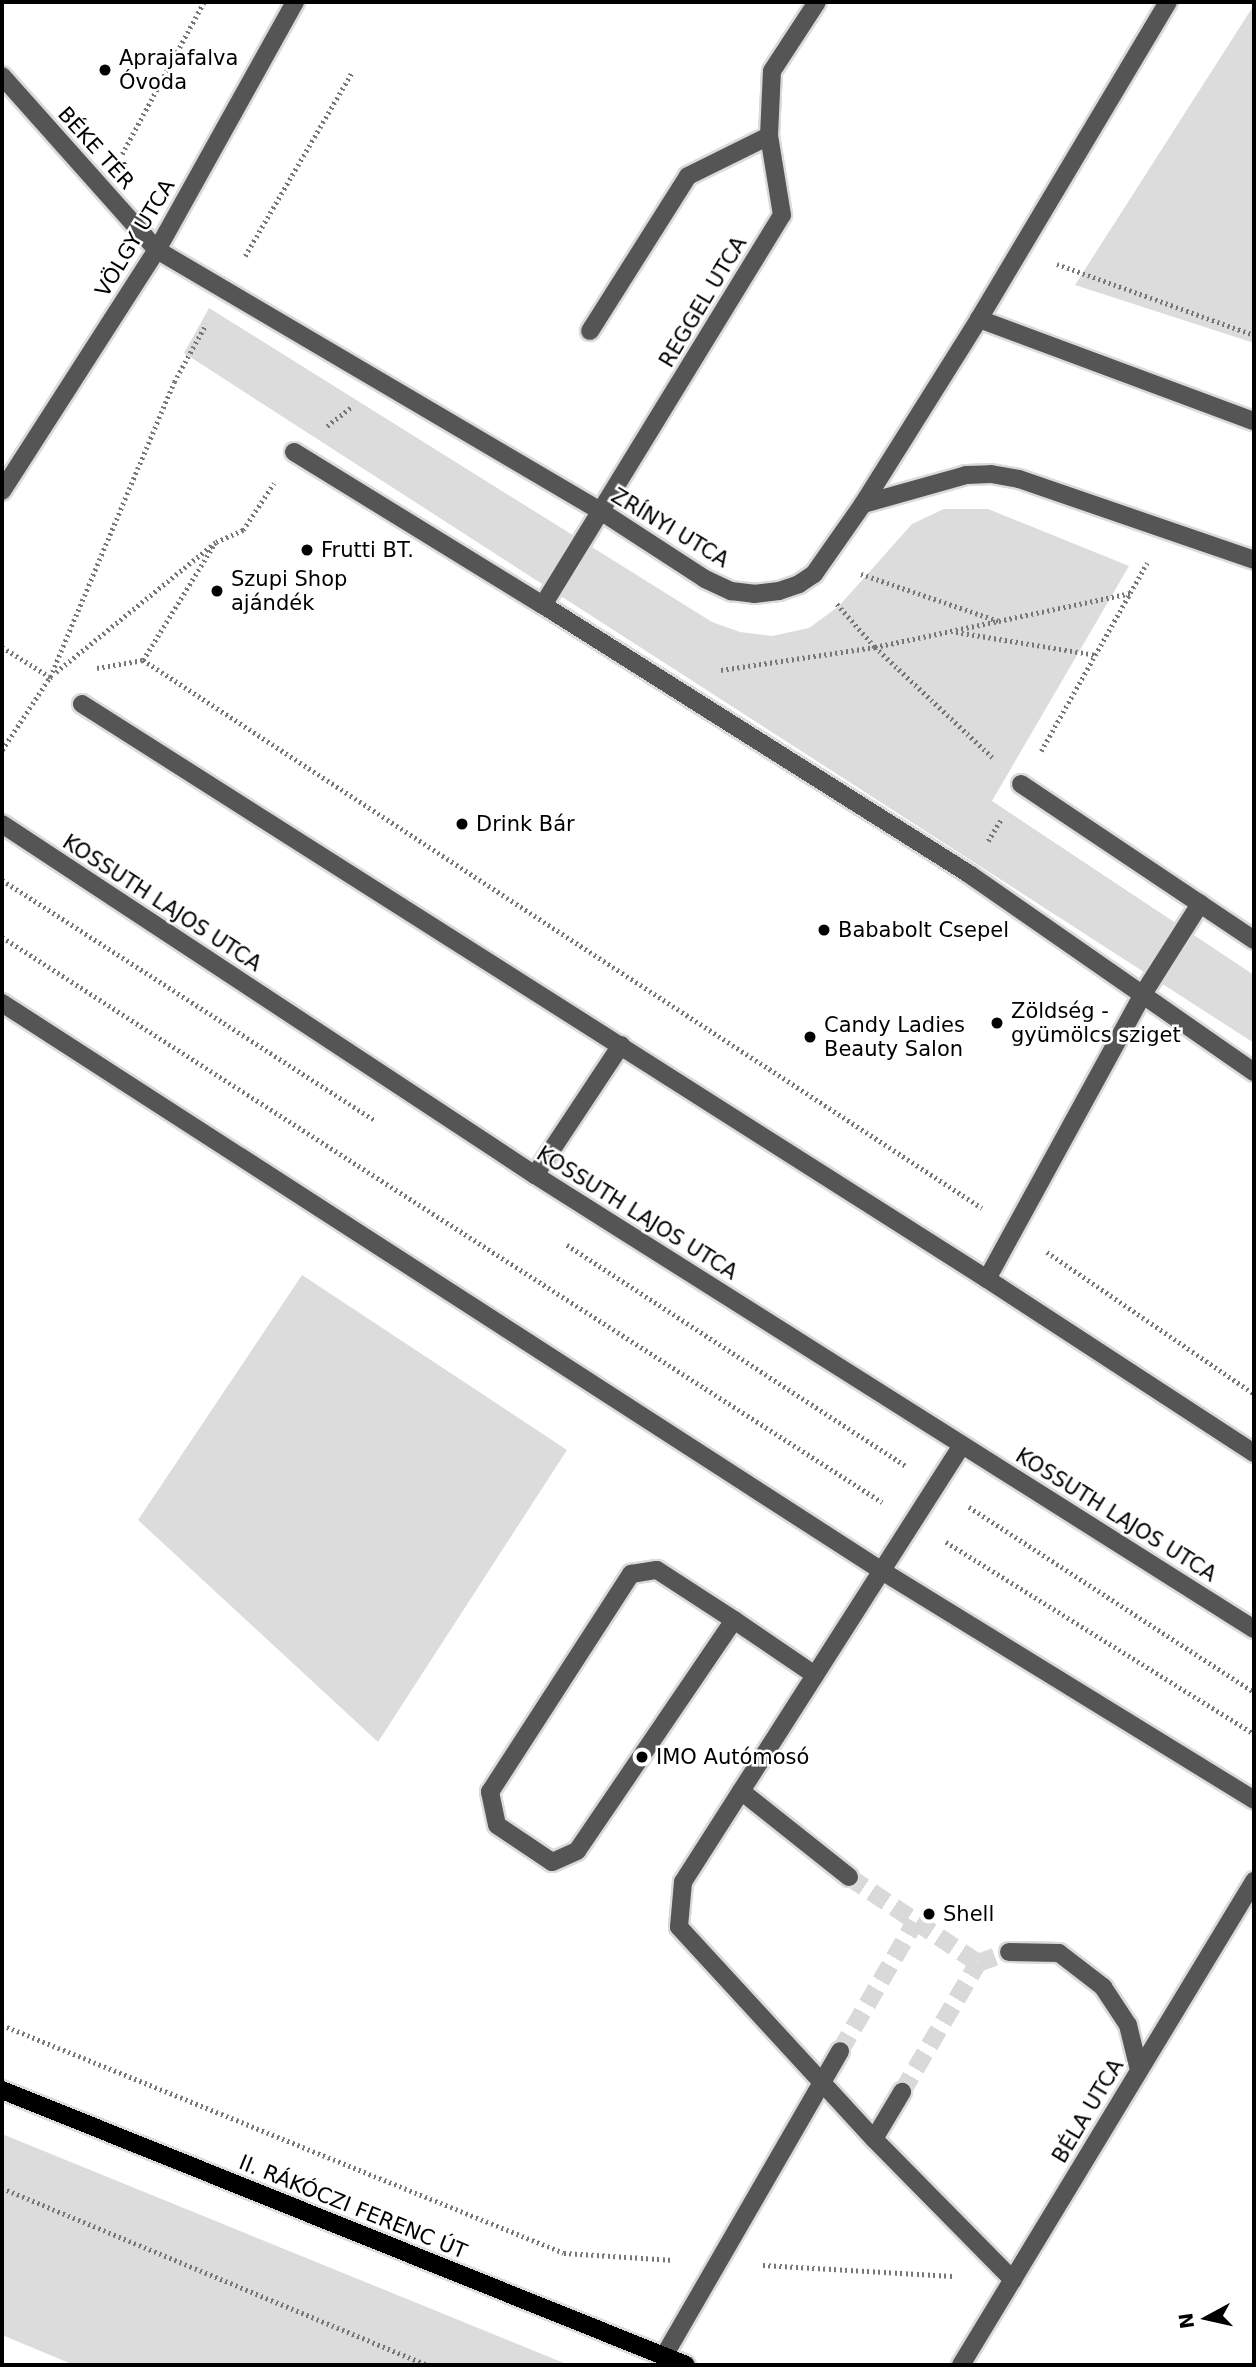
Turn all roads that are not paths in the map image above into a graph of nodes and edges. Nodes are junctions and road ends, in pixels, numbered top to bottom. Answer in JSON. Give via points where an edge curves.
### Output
{"nodes":[{"id":1,"x":295,"y":2,"type":"edge"},
{"id":2,"x":817,"y":2,"type":"edge"},
{"id":3,"x":1168,"y":2,"type":"edge"},
{"id":4,"x":2,"y":76,"type":"edge"},
{"id":5,"x":769,"y":136,"type":"junction"},
{"id":6,"x":157,"y":250,"type":"junction"},
{"id":7,"x":979,"y":319,"type":"junction"},
{"id":8,"x":590,"y":331,"type":"dead end"},
{"id":9,"x":1254,"y":421,"type":"edge"},
{"id":10,"x":294,"y":452,"type":"road end"},
{"id":11,"x":2,"y":491,"type":"edge"},
{"id":12,"x":863,"y":504,"type":"junction"},
{"id":13,"x":601,"y":512,"type":"junction"},
{"id":14,"x":1254,"y":560,"type":"edge"},
{"id":15,"x":543,"y":605,"type":"junction"},
{"id":16,"x":82,"y":704,"type":"dead end"},
{"id":17,"x":1021,"y":784,"type":"road end"},
{"id":18,"x":2,"y":824,"type":"edge"},
{"id":19,"x":1200,"y":904,"type":"junction"},
{"id":20,"x":1254,"y":940,"type":"edge"},
{"id":21,"x":1143,"y":994,"type":"junction"},
{"id":22,"x":2,"y":1003,"type":"edge"},
{"id":23,"x":621,"y":1045,"type":"junction"},
{"id":24,"x":1254,"y":1072,"type":"edge"},
{"id":25,"x":535,"y":1175,"type":"junction"},
{"id":26,"x":986,"y":1279,"type":"junction"},
{"id":27,"x":962,"y":1445,"type":"junction"},
{"id":28,"x":1254,"y":1453,"type":"edge"},
{"id":29,"x":882,"y":1571,"type":"junction"},
{"id":30,"x":734,"y":1620,"type":"junction"},
{"id":31,"x":1254,"y":1629,"type":"edge"},
{"id":32,"x":815,"y":1675,"type":"junction"},
{"id":33,"x":741,"y":1791,"type":"junction"},
{"id":34,"x":1254,"y":1800,"type":"edge"},
{"id":35,"x":849,"y":1877,"type":"tunnel mouth"},
{"id":36,"x":1254,"y":1881,"type":"edge"},
{"id":37,"x":1009,"y":1952,"type":"tunnel mouth"},
{"id":38,"x":840,"y":2052,"type":"tunnel mouth"},
{"id":39,"x":1139,"y":2070,"type":"junction"},
{"id":40,"x":821,"y":2083,"type":"junction"},
{"id":41,"x":2,"y":2091,"type":"edge"},
{"id":42,"x":902,"y":2092,"type":"tunnel mouth"},
{"id":43,"x":874,"y":2139,"type":"junction"},
{"id":44,"x":1013,"y":2280,"type":"junction"},
{"id":45,"x":664,"y":2356,"type":"junction"},
{"id":46,"x":686,"y":2365,"type":"edge"},
{"id":47,"x":961,"y":2365,"type":"edge"}],
"edges":[{"from":1,"to":6,"type":"street","name":"VÖLGY UTCA"},
{"from":2,"to":5,"type":"street","name":"REGGEL UTCA","via":[[772,71]]},
{"from":3,"to":7,"type":"street","name":"ZRÍNYI UTCA"},
{"from":4,"to":6,"type":"street","name":"BÉKE TÉR"},
{"from":5,"to":8,"type":"street","via":[[688,176]]},
{"from":5,"to":13,"type":"street","name":"REGGEL UTCA","via":[[782,215]]},
{"from":6,"to":11,"type":"street","name":"VÖLGY UTCA"},
{"from":6,"to":13,"type":"street","name":"ZRÍNYI UTCA"},
{"from":7,"to":9,"type":"street"},
{"from":7,"to":12,"type":"street","name":"ZRÍNYI UTCA"},
{"from":10,"to":15,"type":"street"},
{"from":12,"to":13,"type":"street","name":"ZRÍNYI UTCA","via":[[814,574],[779,592],[754,594],[731,591],[705,579]]},
{"from":12,"to":14,"type":"street","via":[[966,475],[991,474],[1019,479]]},
{"from":13,"to":15,"type":"street","name":"REGGEL UTCA"},
{"from":15,"to":21,"type":"street","via":[[969,874]]},
{"from":16,"to":23,"type":"street"},
{"from":17,"to":19,"type":"street"},
{"from":18,"to":25,"type":"street","name":"KOSSUTH LAJOS UTCA"},
{"from":19,"to":20,"type":"street"},
{"from":19,"to":21,"type":"street"},
{"from":21,"to":24,"type":"street"},
{"from":21,"to":26,"type":"street"},
{"from":22,"to":29,"type":"street"},
{"from":23,"to":25,"type":"street"},
{"from":23,"to":26,"type":"street"},
{"from":25,"to":27,"type":"street","name":"KOSSUTH LAJOS UTCA"},
{"from":26,"to":28,"type":"street"},
{"from":27,"to":29,"type":"street"},
{"from":27,"to":31,"type":"street","name":"KOSSUTH LAJOS UTCA"},
{"from":29,"to":32,"type":"street"},
{"from":29,"to":34,"type":"street"},
{"from":30,"to":30,"type":"street","via":[[657,1570],[631,1574],[490,1792],[497,1825],[552,1862],[577,1851]]},
{"from":30,"to":32,"type":"street"},
{"from":32,"to":33,"type":"street"},
{"from":33,"to":35,"type":"street"},
{"from":33,"to":40,"type":"street","via":[[683,1882],[679,1927]]},
{"from":36,"to":39,"type":"street","name":"BÉLA UTCA"},
{"from":37,"to":39,"type":"street","via":[[1059,1953],[1103,1987],[1128,2025]]},
{"from":38,"to":40,"type":"street"},
{"from":39,"to":44,"type":"street","name":"BÉLA UTCA"},
{"from":40,"to":43,"type":"street"},
{"from":40,"to":45,"type":"street"},
{"from":41,"to":45,"type":"main road","name":"II. RÁKÓCZI FERENC ÚT"},
{"from":42,"to":43,"type":"street"},
{"from":43,"to":44,"type":"street"},
{"from":44,"to":47,"type":"street","name":"BÉLA UTCA"},
{"from":45,"to":46,"type":"main road","name":"II. RÁKÓCZI FERENC ÚT"}]}
